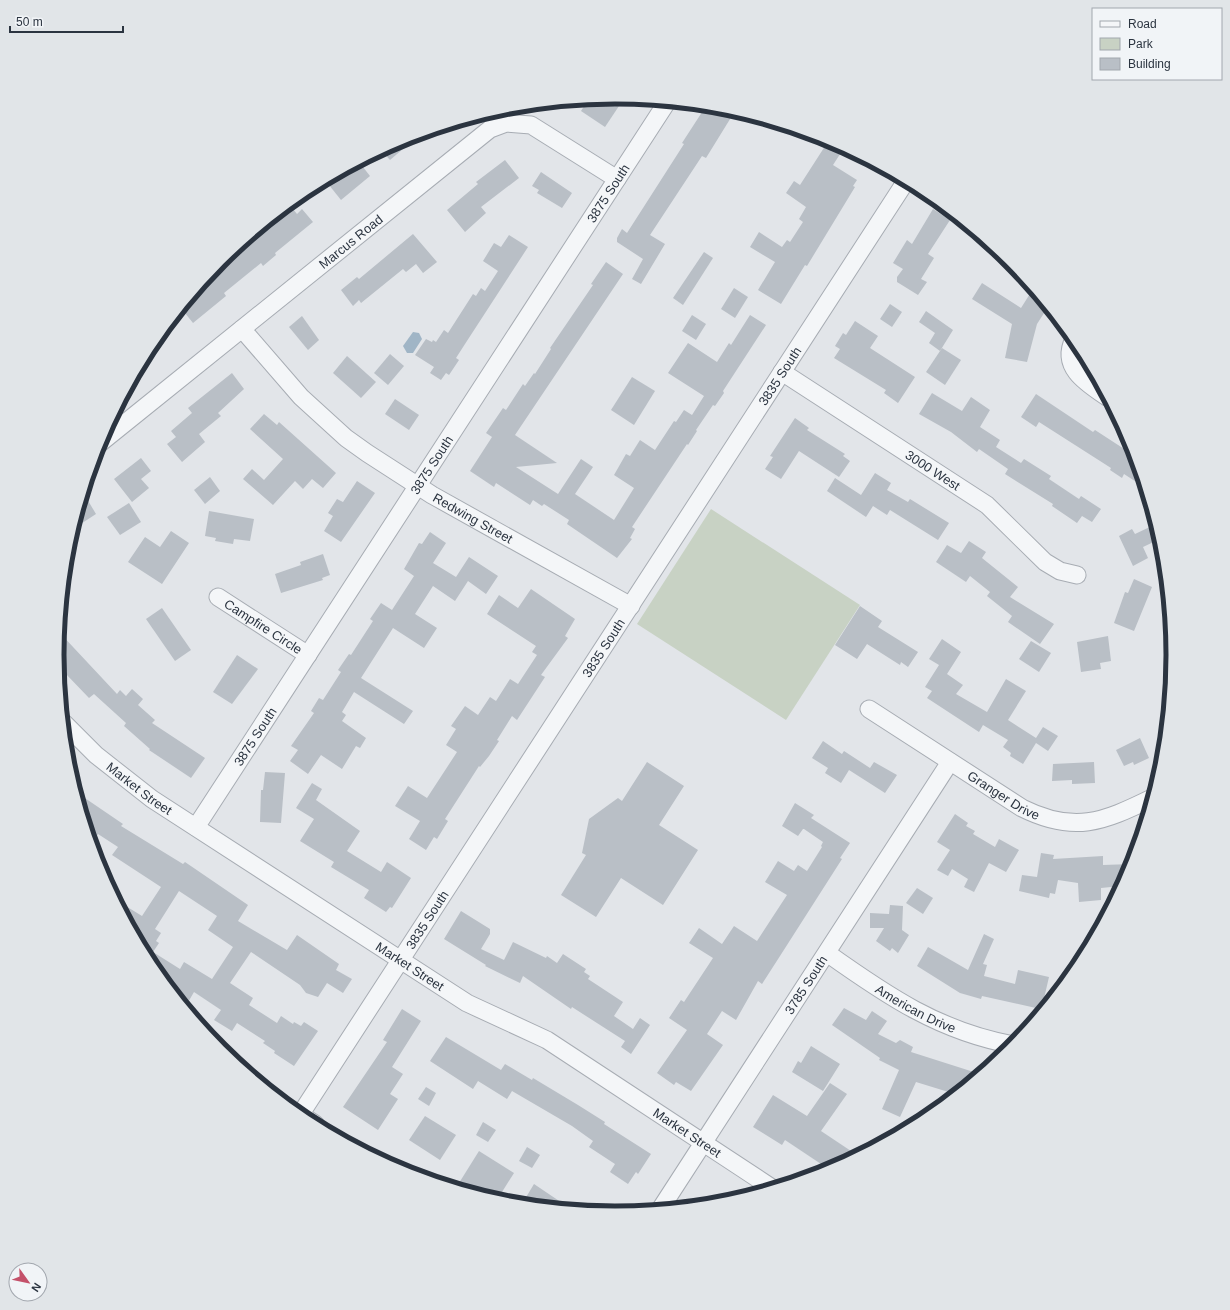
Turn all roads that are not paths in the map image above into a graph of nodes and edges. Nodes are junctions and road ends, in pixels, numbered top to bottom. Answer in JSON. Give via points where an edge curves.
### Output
{"nodes":[{"id":1,"x":664,"y":106,"type":"edge"},
{"id":2,"x":617,"y":179,"type":"junction"},
{"id":3,"x":903,"y":186,"type":"edge"},
{"id":4,"x":242,"y":329,"type":"junction"},
{"id":5,"x":1071,"y":346,"type":"edge"},
{"id":6,"x":782,"y":372,"type":"junction"},
{"id":7,"x":1098,"y":391,"type":"edge"},
{"id":8,"x":110,"y":435,"type":"edge"},
{"id":9,"x":418,"y":487,"type":"junction"},
{"id":10,"x":1077,"y":575,"type":"dead end"},
{"id":11,"x":218,"y":597,"type":"dead end"},
{"id":12,"x":630,"y":606,"type":"junction"},
{"id":13,"x":308,"y":656,"type":"junction"},
{"id":14,"x":869,"y":709,"type":"dead end"},
{"id":15,"x":69,"y":728,"type":"edge"},
{"id":16,"x":950,"y":762,"type":"junction"},
{"id":17,"x":1146,"y":801,"type":"edge"},
{"id":18,"x":196,"y":827,"type":"junction"},
{"id":19,"x":827,"y":953,"type":"junction"},
{"id":20,"x":401,"y":960,"type":"junction"},
{"id":21,"x":1007,"y":1043,"type":"edge"},
{"id":22,"x":304,"y":1110,"type":"edge"},
{"id":23,"x":703,"y":1143,"type":"junction"},
{"id":24,"x":767,"y":1184,"type":"edge"},
{"id":25,"x":664,"y":1204,"type":"edge"}],
"edges":[{"from":1,"to":2,"type":"street","name":"3875 South"},
{"from":2,"to":4,"type":"street","name":"Marcus Road","via":[[538,128],[519,123],[497,125],[482,134]]},
{"from":2,"to":9,"type":"street","name":"3875 South"},
{"from":3,"to":6,"type":"street","name":"3835 South"},
{"from":4,"to":8,"type":"street","name":"Marcus Road"},
{"from":4,"to":9,"type":"street","name":"Redwing Street","via":[[277,371],[325,420],[367,453]]},
{"from":5,"to":7,"type":"street","via":[[1071,364],[1081,379]]},
{"from":6,"to":10,"type":"street","name":"3000 West","via":[[987,505],[1045,562],[1060,571]]},
{"from":6,"to":12,"type":"street","name":"3835 South"},
{"from":9,"to":12,"type":"street","name":"Redwing Street"},
{"from":9,"to":13,"type":"street","name":"3875 South"},
{"from":11,"to":13,"type":"street","name":"Campfire Circle"},
{"from":12,"to":20,"type":"street","name":"3835 South"},
{"from":13,"to":18,"type":"street","name":"3875 South"},
{"from":14,"to":16,"type":"street","name":"Granger Drive"},
{"from":15,"to":18,"type":"street","name":"Market Street","via":[[119,774]]},
{"from":16,"to":17,"type":"street","name":"Granger Drive","via":[[1022,808],[1042,818],[1063,823],[1086,823],[1107,818]]},
{"from":16,"to":19,"type":"street","name":"3785 South"},
{"from":18,"to":20,"type":"street","name":"Market Street"},
{"from":19,"to":21,"type":"street","name":"American Drive","via":[[879,990],[933,1020],[967,1033]]},
{"from":19,"to":23,"type":"street","name":"3785 South"},
{"from":20,"to":22,"type":"street","name":"3835 South"},
{"from":20,"to":23,"type":"street","name":"Market Street","via":[[467,1003],[547,1040]]},
{"from":23,"to":24,"type":"street","name":"Market Street"},
{"from":23,"to":25,"type":"street","name":"3785 South"}]}
